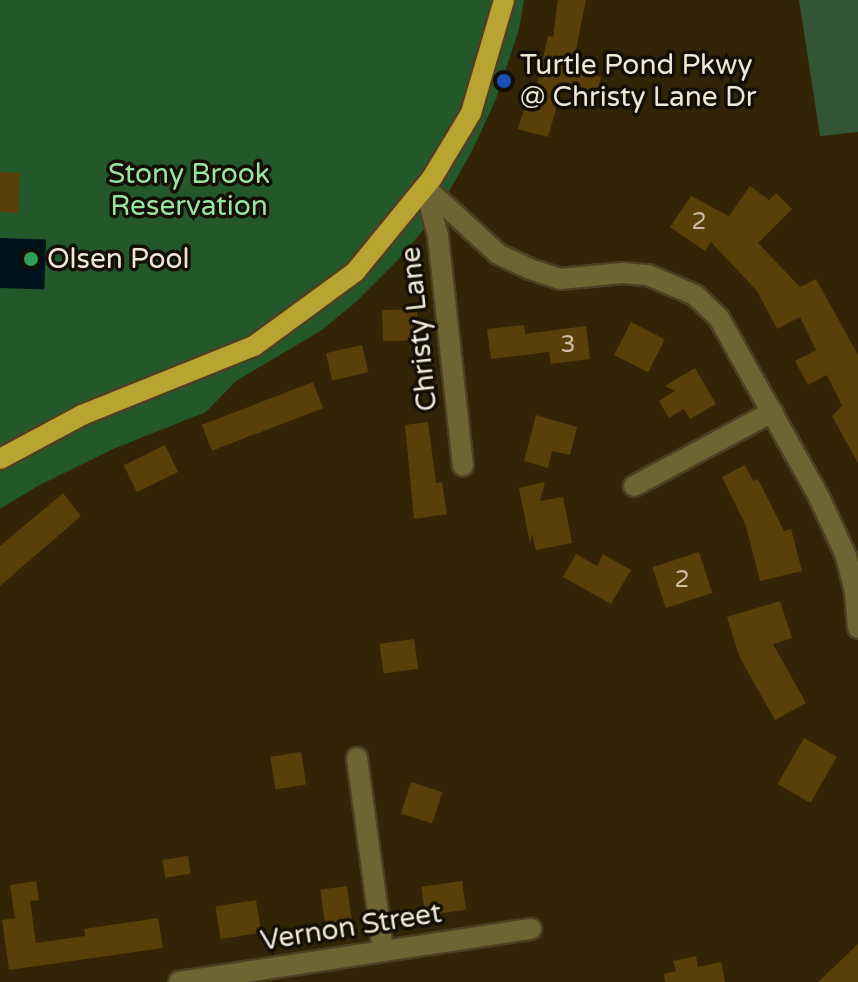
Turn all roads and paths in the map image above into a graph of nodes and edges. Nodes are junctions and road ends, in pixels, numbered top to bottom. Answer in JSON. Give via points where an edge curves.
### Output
{"nodes":[{"id":1,"x":504,"y":0,"type":"edge"},
{"id":2,"x":425,"y":187,"type":"junction"},
{"id":3,"x":772,"y":412,"type":"junction"},
{"id":4,"x":0,"y":459,"type":"edge"},
{"id":5,"x":463,"y":466,"type":"dead end"},
{"id":6,"x":634,"y":486,"type":"dead end"},
{"id":7,"x":858,"y":628,"type":"edge"},
{"id":8,"x":357,"y":758,"type":"dead end"},
{"id":9,"x":531,"y":929,"type":"dead end"},
{"id":10,"x":383,"y":950,"type":"junction"},
{"id":11,"x":179,"y":982,"type":"edge"}],
"edges":[{"from":1,"to":2,"type":"main road","via":[[471,113]]},
{"from":2,"to":3,"type":"street","via":[[498,254],[530,269],[560,279],[648,275],[695,295],[719,318]]},
{"from":2,"to":4,"type":"main road","via":[[355,272],[254,346],[82,415]]},
{"from":2,"to":5,"type":"street","name":"Christy Lane","via":[[438,236]]},
{"from":3,"to":6,"type":"street"},
{"from":3,"to":7,"type":"street","via":[[846,556]]},
{"from":8,"to":10,"type":"street"},
{"from":9,"to":10,"type":"street","name":"Vernon Street"},
{"from":10,"to":11,"type":"street","name":"Vernon Street"}]}
